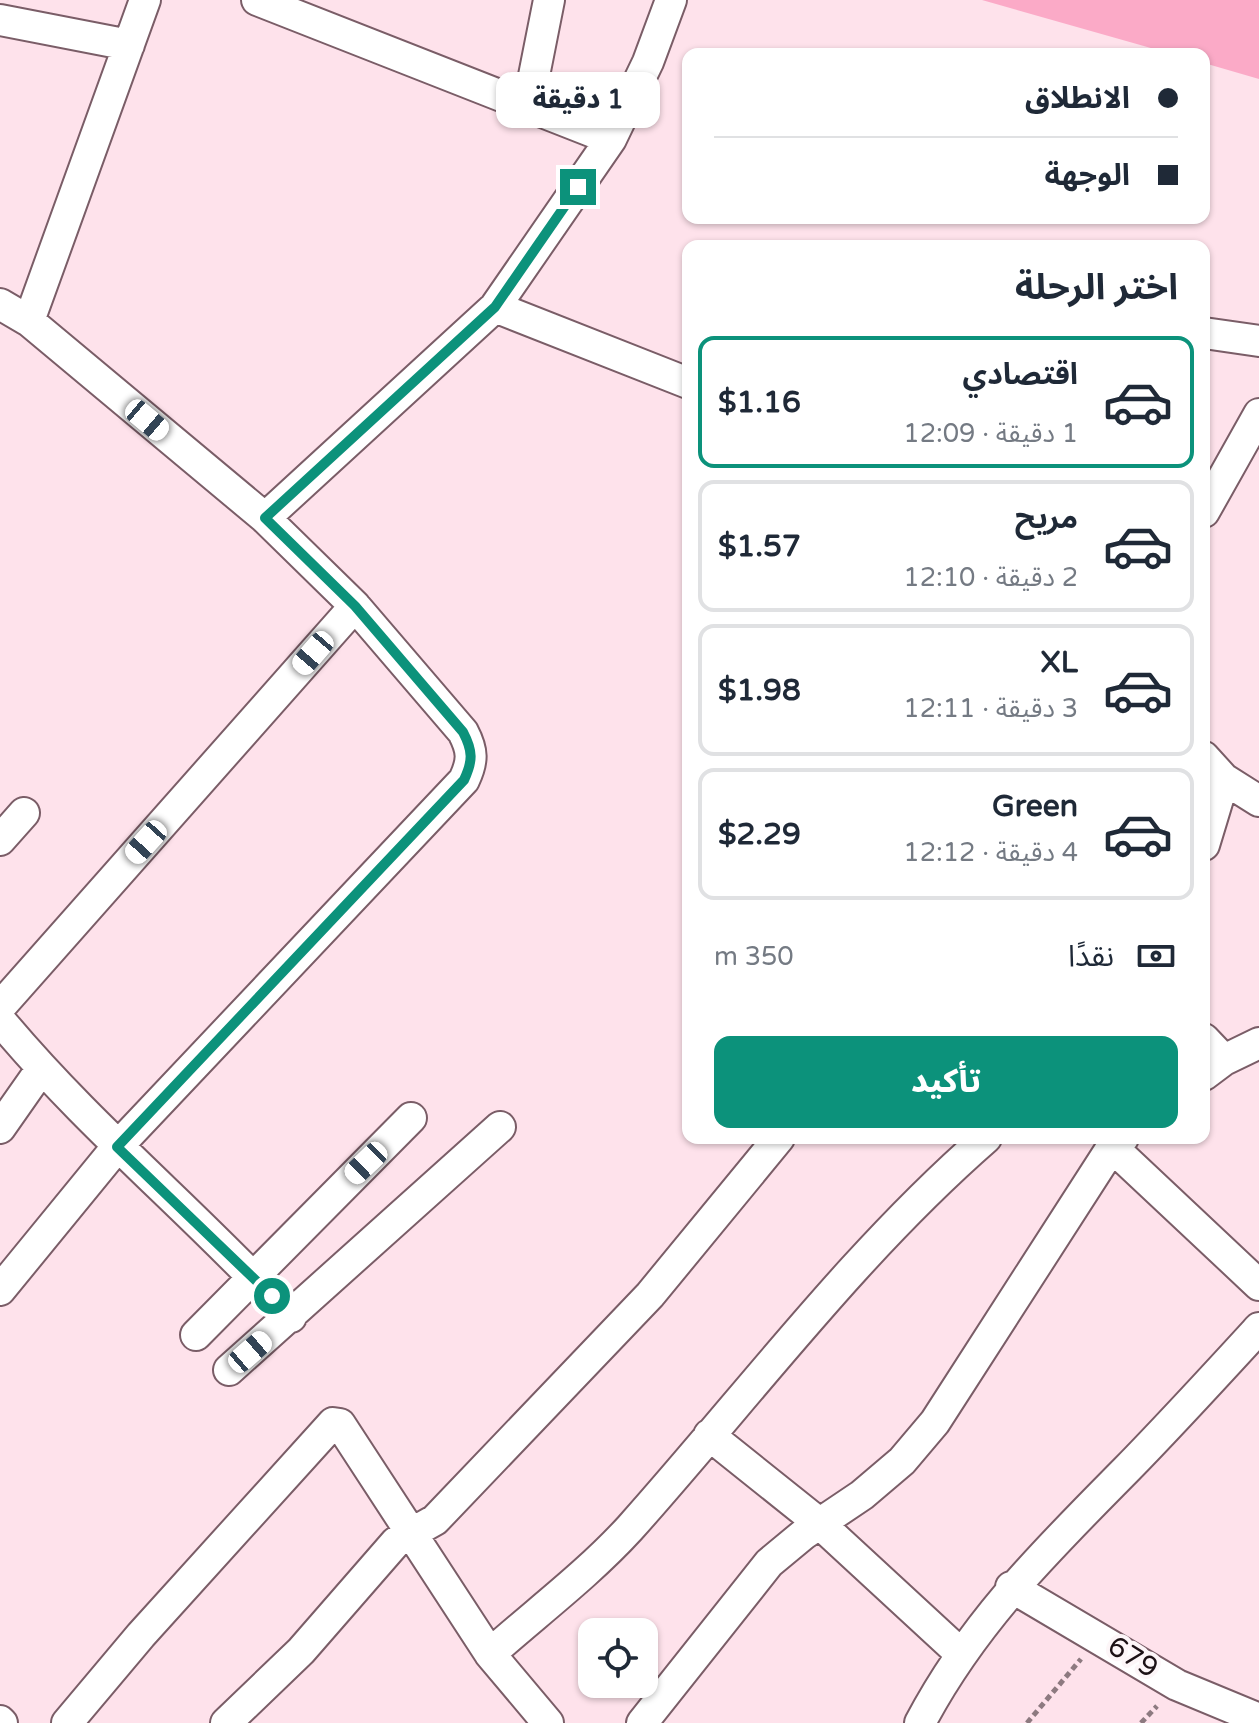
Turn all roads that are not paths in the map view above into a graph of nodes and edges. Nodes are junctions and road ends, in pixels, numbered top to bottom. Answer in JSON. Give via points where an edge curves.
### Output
{"nodes":[{"id":1,"x":145,"y":0,"type":"edge"},
{"id":2,"x":257,"y":0,"type":"edge"},
{"id":3,"x":549,"y":0,"type":"edge"},
{"id":4,"x":662,"y":3,"type":"edge"},
{"id":5,"x":0,"y":20,"type":"edge"},
{"id":6,"x":129,"y":45,"type":"junction"},
{"id":7,"x":528,"y":106,"type":"junction"},
{"id":8,"x":611,"y":139,"type":"junction"},
{"id":9,"x":0,"y":304,"type":"edge"},
{"id":10,"x":495,"y":307,"type":"junction"},
{"id":11,"x":29,"y":321,"type":"junction"},
{"id":12,"x":1210,"y":334,"type":"edge"},
{"id":13,"x":1259,"y":341,"type":"edge"},
{"id":14,"x":682,"y":381,"type":"edge"},
{"id":15,"x":1259,"y":414,"type":"edge"},
{"id":16,"x":1210,"y":501,"type":"edge"},
{"id":17,"x":265,"y":518,"type":"junction"},
{"id":18,"x":355,"y":606,"type":"junction"},
{"id":19,"x":1210,"y":780,"type":"edge"},
{"id":20,"x":1215,"y":800,"type":"edge"},
{"id":21,"x":1259,"y":801,"type":"edge"},
{"id":22,"x":24,"y":813,"type":"dead end"},
{"id":23,"x":1210,"y":820,"type":"edge"},
{"id":24,"x":0,"y":840,"type":"edge"},
{"id":25,"x":0,"y":1007,"type":"edge"},
{"id":26,"x":0,"y":1020,"type":"edge"},
{"id":27,"x":1259,"y":1043,"type":"edge"},
{"id":28,"x":1211,"y":1058,"type":"edge"},
{"id":29,"x":42,"y":1068,"type":"junction"},
{"id":30,"x":411,"y":1118,"type":"dead end"},
{"id":31,"x":2,"y":1122,"type":"edge"},
{"id":32,"x":500,"y":1127,"type":"dead end"},
{"id":33,"x":774,"y":1144,"type":"edge"},
{"id":34,"x":979,"y":1144,"type":"edge"},
{"id":35,"x":1116,"y":1144,"type":"edge"},
{"id":36,"x":1119,"y":1144,"type":"edge"},
{"id":37,"x":117,"y":1147,"type":"junction"},
{"id":38,"x":252,"y":1275,"type":"junction"},
{"id":39,"x":1259,"y":1285,"type":"edge"},
{"id":40,"x":0,"y":1290,"type":"edge"},
{"id":41,"x":291,"y":1317,"type":"junction"},
{"id":42,"x":1259,"y":1328,"type":"edge"},
{"id":43,"x":196,"y":1335,"type":"dead end"},
{"id":44,"x":229,"y":1370,"type":"dead end"},
{"id":45,"x":709,"y":1435,"type":"junction"},
{"id":46,"x":819,"y":1523,"type":"junction"},
{"id":47,"x":411,"y":1532,"type":"junction"},
{"id":48,"x":1011,"y":1587,"type":"junction"},
{"id":49,"x":490,"y":1654,"type":"junction"},
{"id":50,"x":961,"y":1654,"type":"junction"},
{"id":51,"x":1251,"y":1719,"type":"edge"},
{"id":52,"x":67,"y":1723,"type":"edge"},
{"id":53,"x":226,"y":1723,"type":"edge"},
{"id":54,"x":548,"y":1723,"type":"edge"},
{"id":55,"x":642,"y":1723,"type":"edge"},
{"id":56,"x":920,"y":1723,"type":"edge"}],
"edges":[{"from":1,"to":6,"type":"street"},
{"from":2,"to":7,"type":"street"},
{"from":3,"to":7,"type":"street"},
{"from":4,"to":8,"type":"street","via":[[648,62]]},
{"from":5,"to":6,"type":"street"},
{"from":6,"to":11,"type":"street"},
{"from":7,"to":8,"type":"street"},
{"from":8,"to":10,"type":"street"},
{"from":9,"to":11,"type":"street"},
{"from":10,"to":14,"type":"street"},
{"from":10,"to":17,"type":"street"},
{"from":11,"to":17,"type":"street"},
{"from":12,"to":13,"type":"street"},
{"from":15,"to":16,"type":"street"},
{"from":17,"to":18,"type":"street"},
{"from":18,"to":25,"type":"street"},
{"from":18,"to":37,"type":"street","via":[[463,732],[472,748],[471,765],[464,780]]},
{"from":19,"to":20,"type":"street"},
{"from":20,"to":21,"type":"street"},
{"from":20,"to":23,"type":"street"},
{"from":22,"to":24,"type":"street"},
{"from":26,"to":29,"type":"street"},
{"from":27,"to":28,"type":"street"},
{"from":29,"to":31,"type":"street"},
{"from":29,"to":37,"type":"street"},
{"from":30,"to":38,"type":"street"},
{"from":32,"to":41,"type":"street"},
{"from":33,"to":47,"type":"street","via":[[650,1295],[435,1520]]},
{"from":34,"to":45,"type":"street","via":[[912,1206]]},
{"from":35,"to":46,"type":"street","via":[[935,1422],[902,1461]]},
{"from":36,"to":39,"type":"street"},
{"from":37,"to":38,"type":"street"},
{"from":37,"to":40,"type":"street"},
{"from":38,"to":41,"type":"street"},
{"from":38,"to":43,"type":"street"},
{"from":41,"to":44,"type":"street"},
{"from":42,"to":48,"type":"street"},
{"from":45,"to":46,"type":"street"},
{"from":45,"to":49,"type":"street","via":[[627,1531]]},
{"from":46,"to":50,"type":"street"},
{"from":46,"to":55,"type":"street","via":[[750,1584]]},
{"from":47,"to":49,"type":"street"},
{"from":47,"to":52,"type":"street","via":[[340,1424],[333,1423]]},
{"from":47,"to":53,"type":"street"},
{"from":48,"to":50,"type":"street"},
{"from":48,"to":51,"type":"street","name":"679","via":[[1177,1685]]},
{"from":49,"to":54,"type":"street"},
{"from":50,"to":56,"type":"street"}]}
